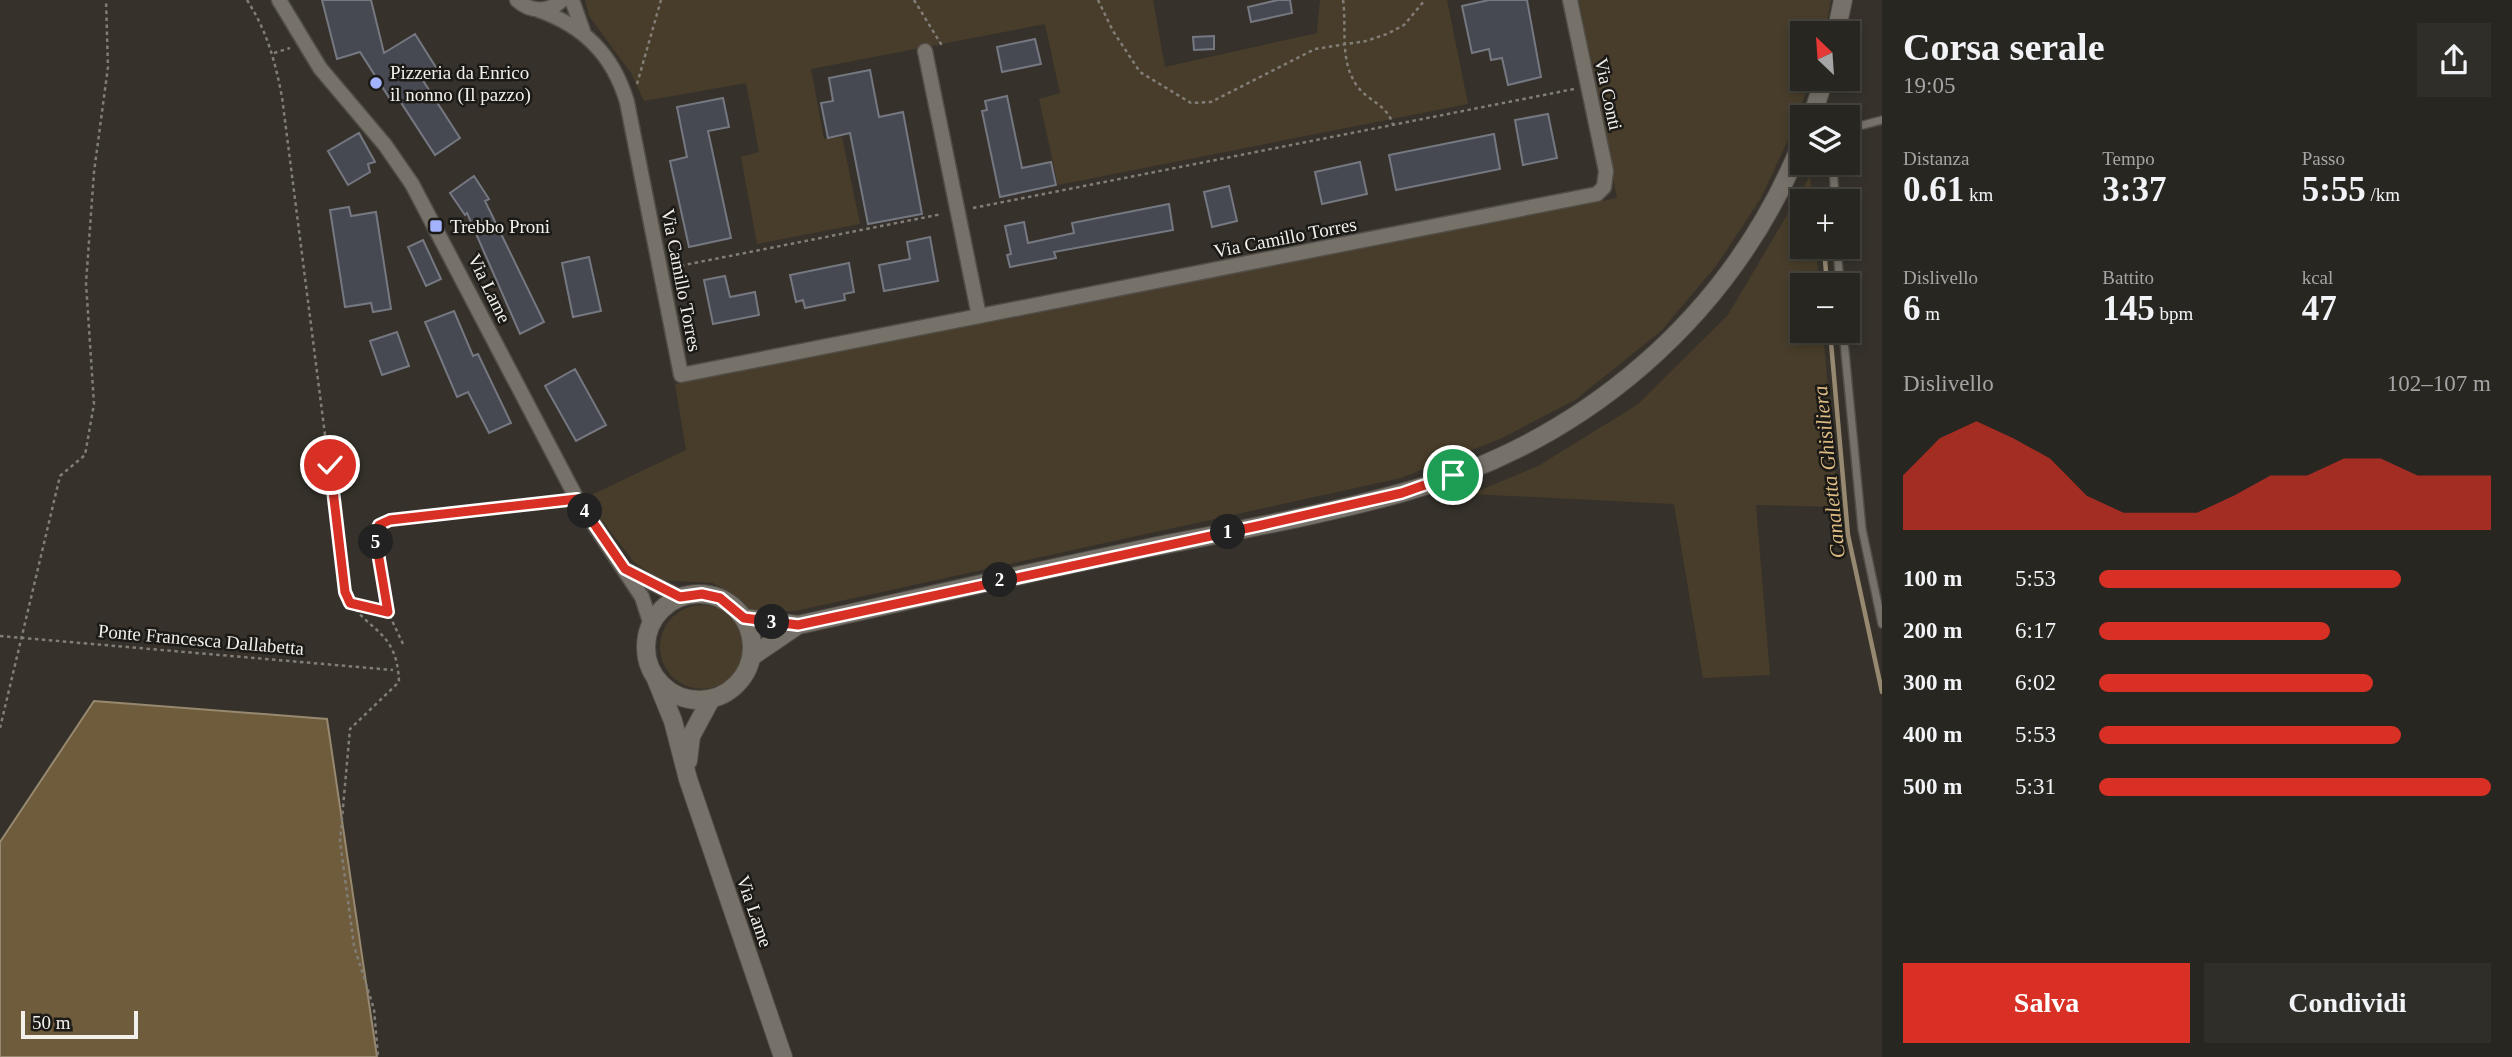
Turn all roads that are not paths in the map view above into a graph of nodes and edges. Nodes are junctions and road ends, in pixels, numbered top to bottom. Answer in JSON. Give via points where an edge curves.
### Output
{"nodes":[{"id":1,"x":279,"y":0,"type":"edge"},
{"id":2,"x":517,"y":0,"type":"edge"},
{"id":3,"x":562,"y":0,"type":"edge"},
{"id":4,"x":572,"y":0,"type":"edge"},
{"id":5,"x":1570,"y":0,"type":"edge"},
{"id":6,"x":1843,"y":0,"type":"edge"},
{"id":7,"x":538,"y":10,"type":"junction"},
{"id":8,"x":1839,"y":21,"type":"edge"},
{"id":9,"x":583,"y":31,"type":"junction"},
{"id":10,"x":925,"y":51,"type":"road end"},
{"id":11,"x":1882,"y":120,"type":"edge"},
{"id":12,"x":1860,"y":126,"type":"edge"},
{"id":13,"x":1790,"y":170,"type":"edge"},
{"id":14,"x":1597,"y":194,"type":"joint"},
{"id":15,"x":979,"y":316,"type":"junction"},
{"id":16,"x":1844,"y":343,"type":"edge"},
{"id":17,"x":625,"y":569,"type":"junction"},
{"id":18,"x":680,"y":597,"type":"junction"},
{"id":19,"x":744,"y":618,"type":"junction"},
{"id":20,"x":1882,"y":624,"type":"edge"},
{"id":21,"x":650,"y":625,"type":"junction"},
{"id":22,"x":798,"y":625,"type":"junction"},
{"id":23,"x":751,"y":657,"type":"junction"},
{"id":24,"x":656,"y":679,"type":"junction"},
{"id":25,"x":711,"y":699,"type":"junction"},
{"id":26,"x":688,"y":779,"type":"junction"},
{"id":27,"x":783,"y":1057,"type":"edge"}],
"edges":[{"from":1,"to":17,"type":"street","name":"Via Lame","via":[[303,42],[412,184],[577,499]]},
{"from":2,"to":7,"type":"street","name":"Via Camillo Torres"},
{"from":3,"to":7,"type":"street"},
{"from":4,"to":9,"type":"street","name":"Via Camillo Torres"},
{"from":5,"to":14,"type":"street","name":"Via Conti","via":[[1606,171],[1604,187]]},
{"from":6,"to":8,"type":"street"},
{"from":7,"to":9,"type":"street","name":"Via Camillo Torres"},
{"from":9,"to":15,"type":"street","name":"Via Camillo Torres","via":[[620,76],[628,102],[681,375]]},
{"from":10,"to":15,"type":"street"},
{"from":11,"to":12,"type":"lane"},
{"from":13,"to":22,"type":"street","via":[[1776,202],[1743,254],[1656,355],[1601,401],[1511,450],[1402,493]]},
{"from":14,"to":15,"type":"street","name":"Via Camillo Torres"},
{"from":16,"to":20,"type":"lane","via":[[1862,529]]},
{"from":17,"to":18,"type":"street","name":"Via Lame"},
{"from":17,"to":21,"type":"street","name":"Via Lame","via":[[648,609]]},
{"from":18,"to":19,"type":"street","via":[[702,594],[720,598]]},
{"from":18,"to":21,"type":"street","via":[[663,608]]},
{"from":19,"to":22,"type":"street"},
{"from":19,"to":23,"type":"street","via":[[752,639]]},
{"from":21,"to":24,"type":"street","via":[[646,649]]},
{"from":22,"to":23,"type":"street"},
{"from":23,"to":25,"type":"street","via":[[739,682]]},
{"from":24,"to":25,"type":"street","via":[[682,697]]},
{"from":24,"to":26,"type":"street","name":"Via Lame"},
{"from":25,"to":26,"type":"street","name":"Via Lame","via":[[691,736]]},
{"from":26,"to":27,"type":"street","name":"Via Lame"}]}
